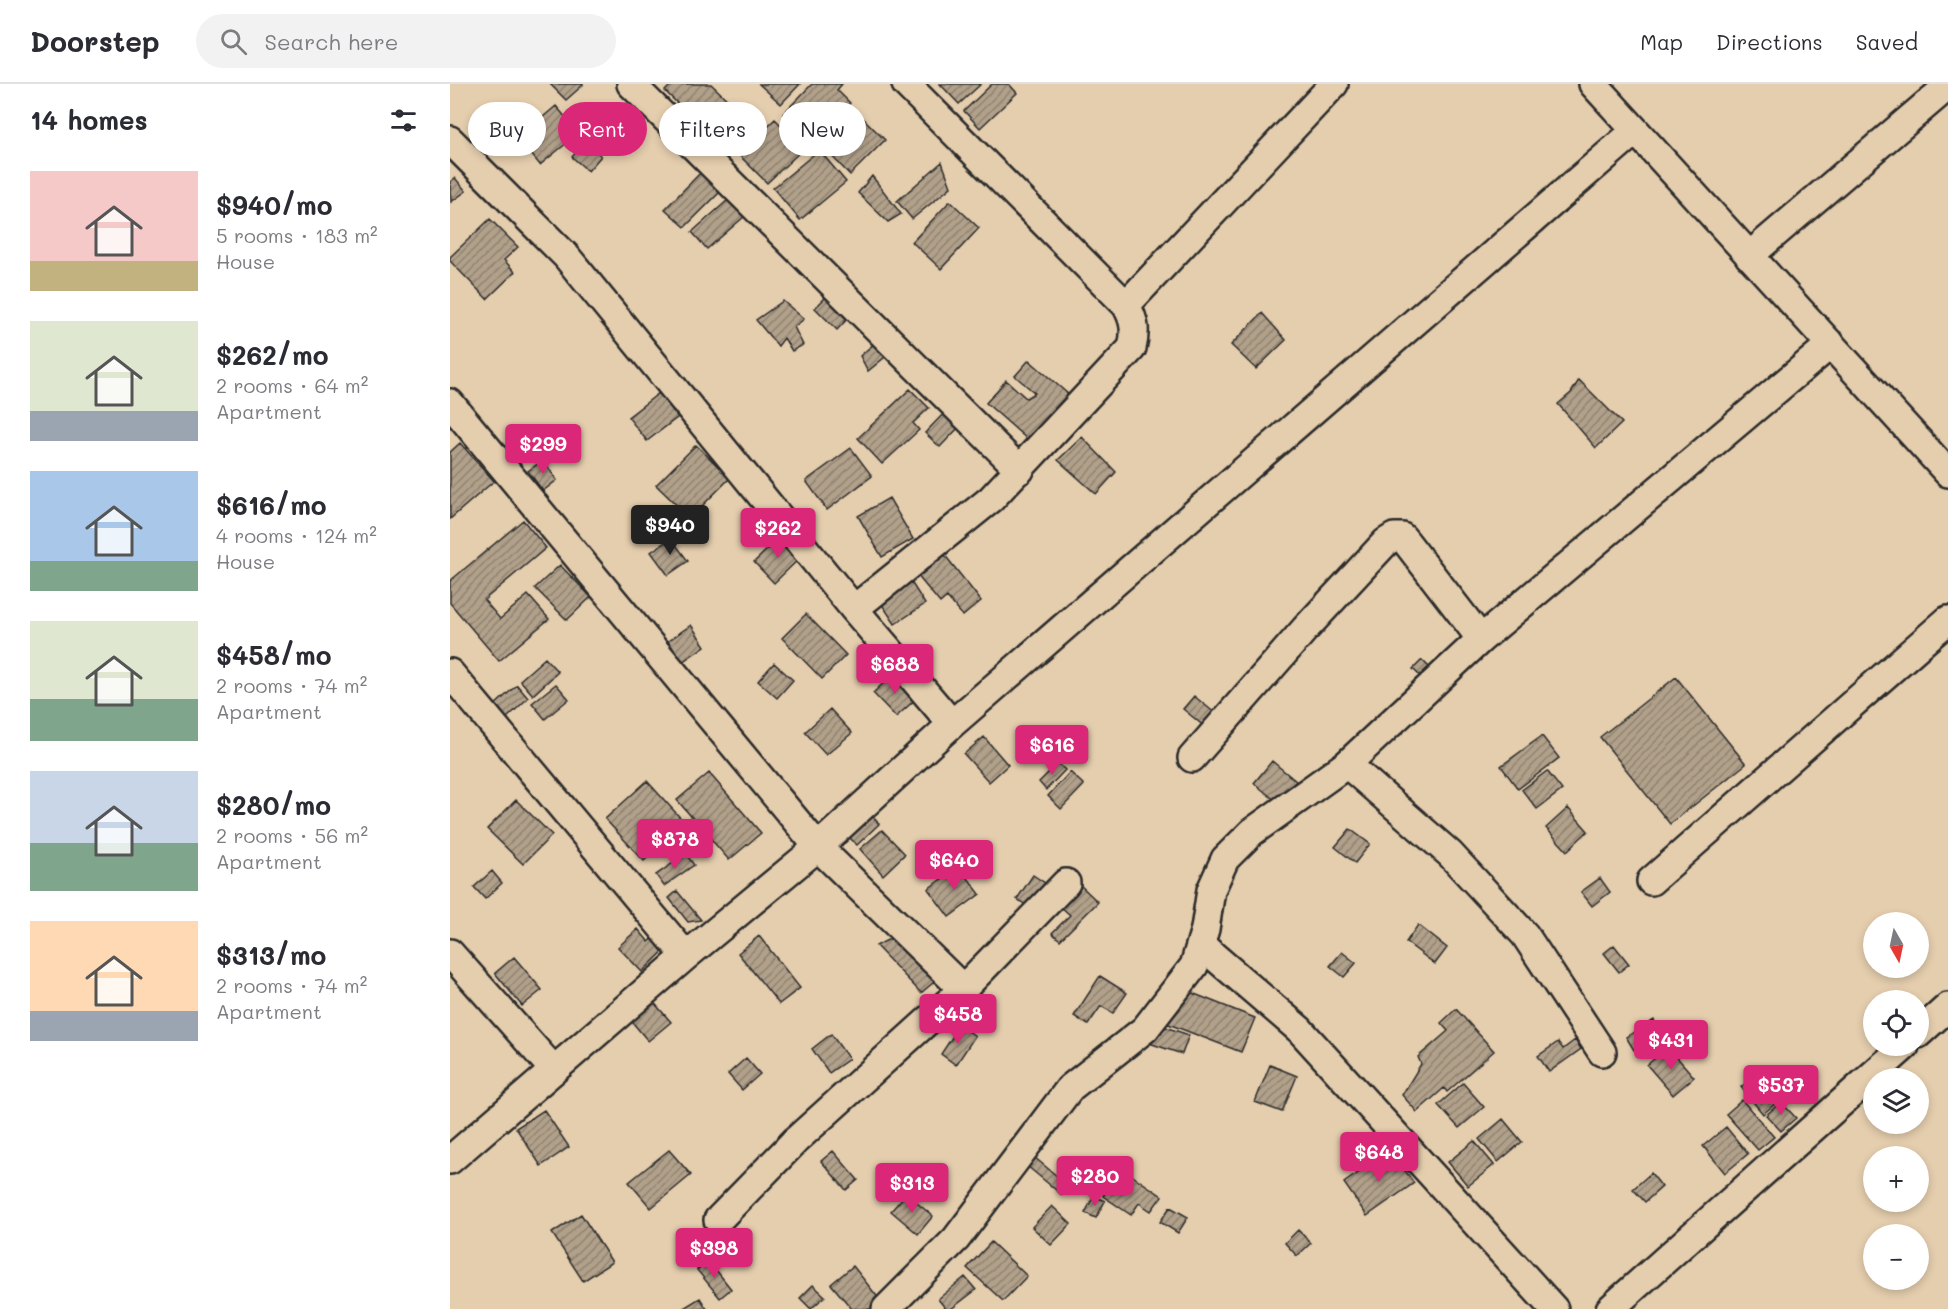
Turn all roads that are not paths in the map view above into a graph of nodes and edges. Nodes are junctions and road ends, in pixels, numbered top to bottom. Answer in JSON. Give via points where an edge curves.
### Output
{"nodes":[{"id":1,"x":631,"y":84,"type":"edge"},
{"id":2,"x":906,"y":84,"type":"edge"},
{"id":3,"x":1333,"y":84,"type":"edge"},
{"id":4,"x":1597,"y":85,"type":"edge"},
{"id":5,"x":1948,"y":86,"type":"edge"},
{"id":6,"x":1635,"y":130,"type":"junction"},
{"id":7,"x":450,"y":140,"type":"edge"},
{"id":8,"x":1749,"y":256,"type":"junction"},
{"id":9,"x":1126,"y":305,"type":"junction"},
{"id":10,"x":1831,"y":344,"type":"junction"},
{"id":11,"x":450,"y":403,"type":"edge"},
{"id":12,"x":1944,"y":461,"type":"edge"},
{"id":13,"x":1020,"y":470,"type":"junction"},
{"id":14,"x":854,"y":609,"type":"junction"},
{"id":15,"x":1948,"y":620,"type":"edge"},
{"id":16,"x":1481,"y":639,"type":"junction"},
{"id":17,"x":450,"y":673,"type":"edge"},
{"id":18,"x":952,"y":724,"type":"junction"},
{"id":19,"x":1192,"y":758,"type":"dead end"},
{"id":20,"x":1347,"y":764,"type":"junction"},
{"id":21,"x":818,"y":847,"type":"junction"},
{"id":22,"x":1651,"y":881,"type":"dead end"},
{"id":23,"x":1066,"y":883,"type":"dead end"},
{"id":24,"x":1201,"y":945,"type":"junction"},
{"id":25,"x":450,"y":953,"type":"edge"},
{"id":26,"x":686,"y":956,"type":"junction"},
{"id":27,"x":963,"y":989,"type":"junction"},
{"id":28,"x":1948,"y":1007,"type":"edge"},
{"id":29,"x":1929,"y":1024,"type":"edge"},
{"id":30,"x":1602,"y":1052,"type":"dead end"},
{"id":31,"x":1894,"y":1056,"type":"edge"},
{"id":32,"x":553,"y":1069,"type":"junction"},
{"id":33,"x":450,"y":1160,"type":"edge"},
{"id":34,"x":718,"y":1220,"type":"dead end"},
{"id":35,"x":886,"y":1309,"type":"edge"},
{"id":36,"x":1554,"y":1309,"type":"edge"},
{"id":37,"x":1610,"y":1309,"type":"edge"}],
"edges":[{"from":1,"to":13,"type":"street"},
{"from":2,"to":9,"type":"street"},
{"from":3,"to":9,"type":"street"},
{"from":4,"to":6,"type":"street"},
{"from":5,"to":8,"type":"street"},
{"from":6,"to":8,"type":"street"},
{"from":6,"to":18,"type":"street"},
{"from":7,"to":14,"type":"street","via":[[566,256]]},
{"from":8,"to":10,"type":"street"},
{"from":9,"to":13,"type":"street","via":[[1136,333],[1132,348]]},
{"from":10,"to":12,"type":"street"},
{"from":10,"to":16,"type":"street"},
{"from":11,"to":21,"type":"street"},
{"from":13,"to":14,"type":"street","via":[[991,499]]},
{"from":14,"to":18,"type":"street"},
{"from":15,"to":22,"type":"street"},
{"from":16,"to":19,"type":"street","via":[[1402,537],[1394,537],[1305,629]]},
{"from":16,"to":20,"type":"street"},
{"from":17,"to":26,"type":"street"},
{"from":18,"to":21,"type":"street"},
{"from":20,"to":24,"type":"street","via":[[1252,832],[1225,859],[1211,890]]},
{"from":20,"to":30,"type":"street","via":[[1450,854],[1525,935]]},
{"from":21,"to":26,"type":"street"},
{"from":21,"to":27,"type":"street"},
{"from":23,"to":27,"type":"street"},
{"from":24,"to":35,"type":"street","via":[[1194,966],[1144,1029],[1070,1088],[956,1239]]},
{"from":24,"to":36,"type":"street","via":[[1300,1030]]},
{"from":25,"to":32,"type":"street"},
{"from":26,"to":32,"type":"street"},
{"from":27,"to":34,"type":"street","via":[[796,1140]]},
{"from":28,"to":29,"type":"street"},
{"from":31,"to":37,"type":"street"},
{"from":32,"to":33,"type":"street"}]}
